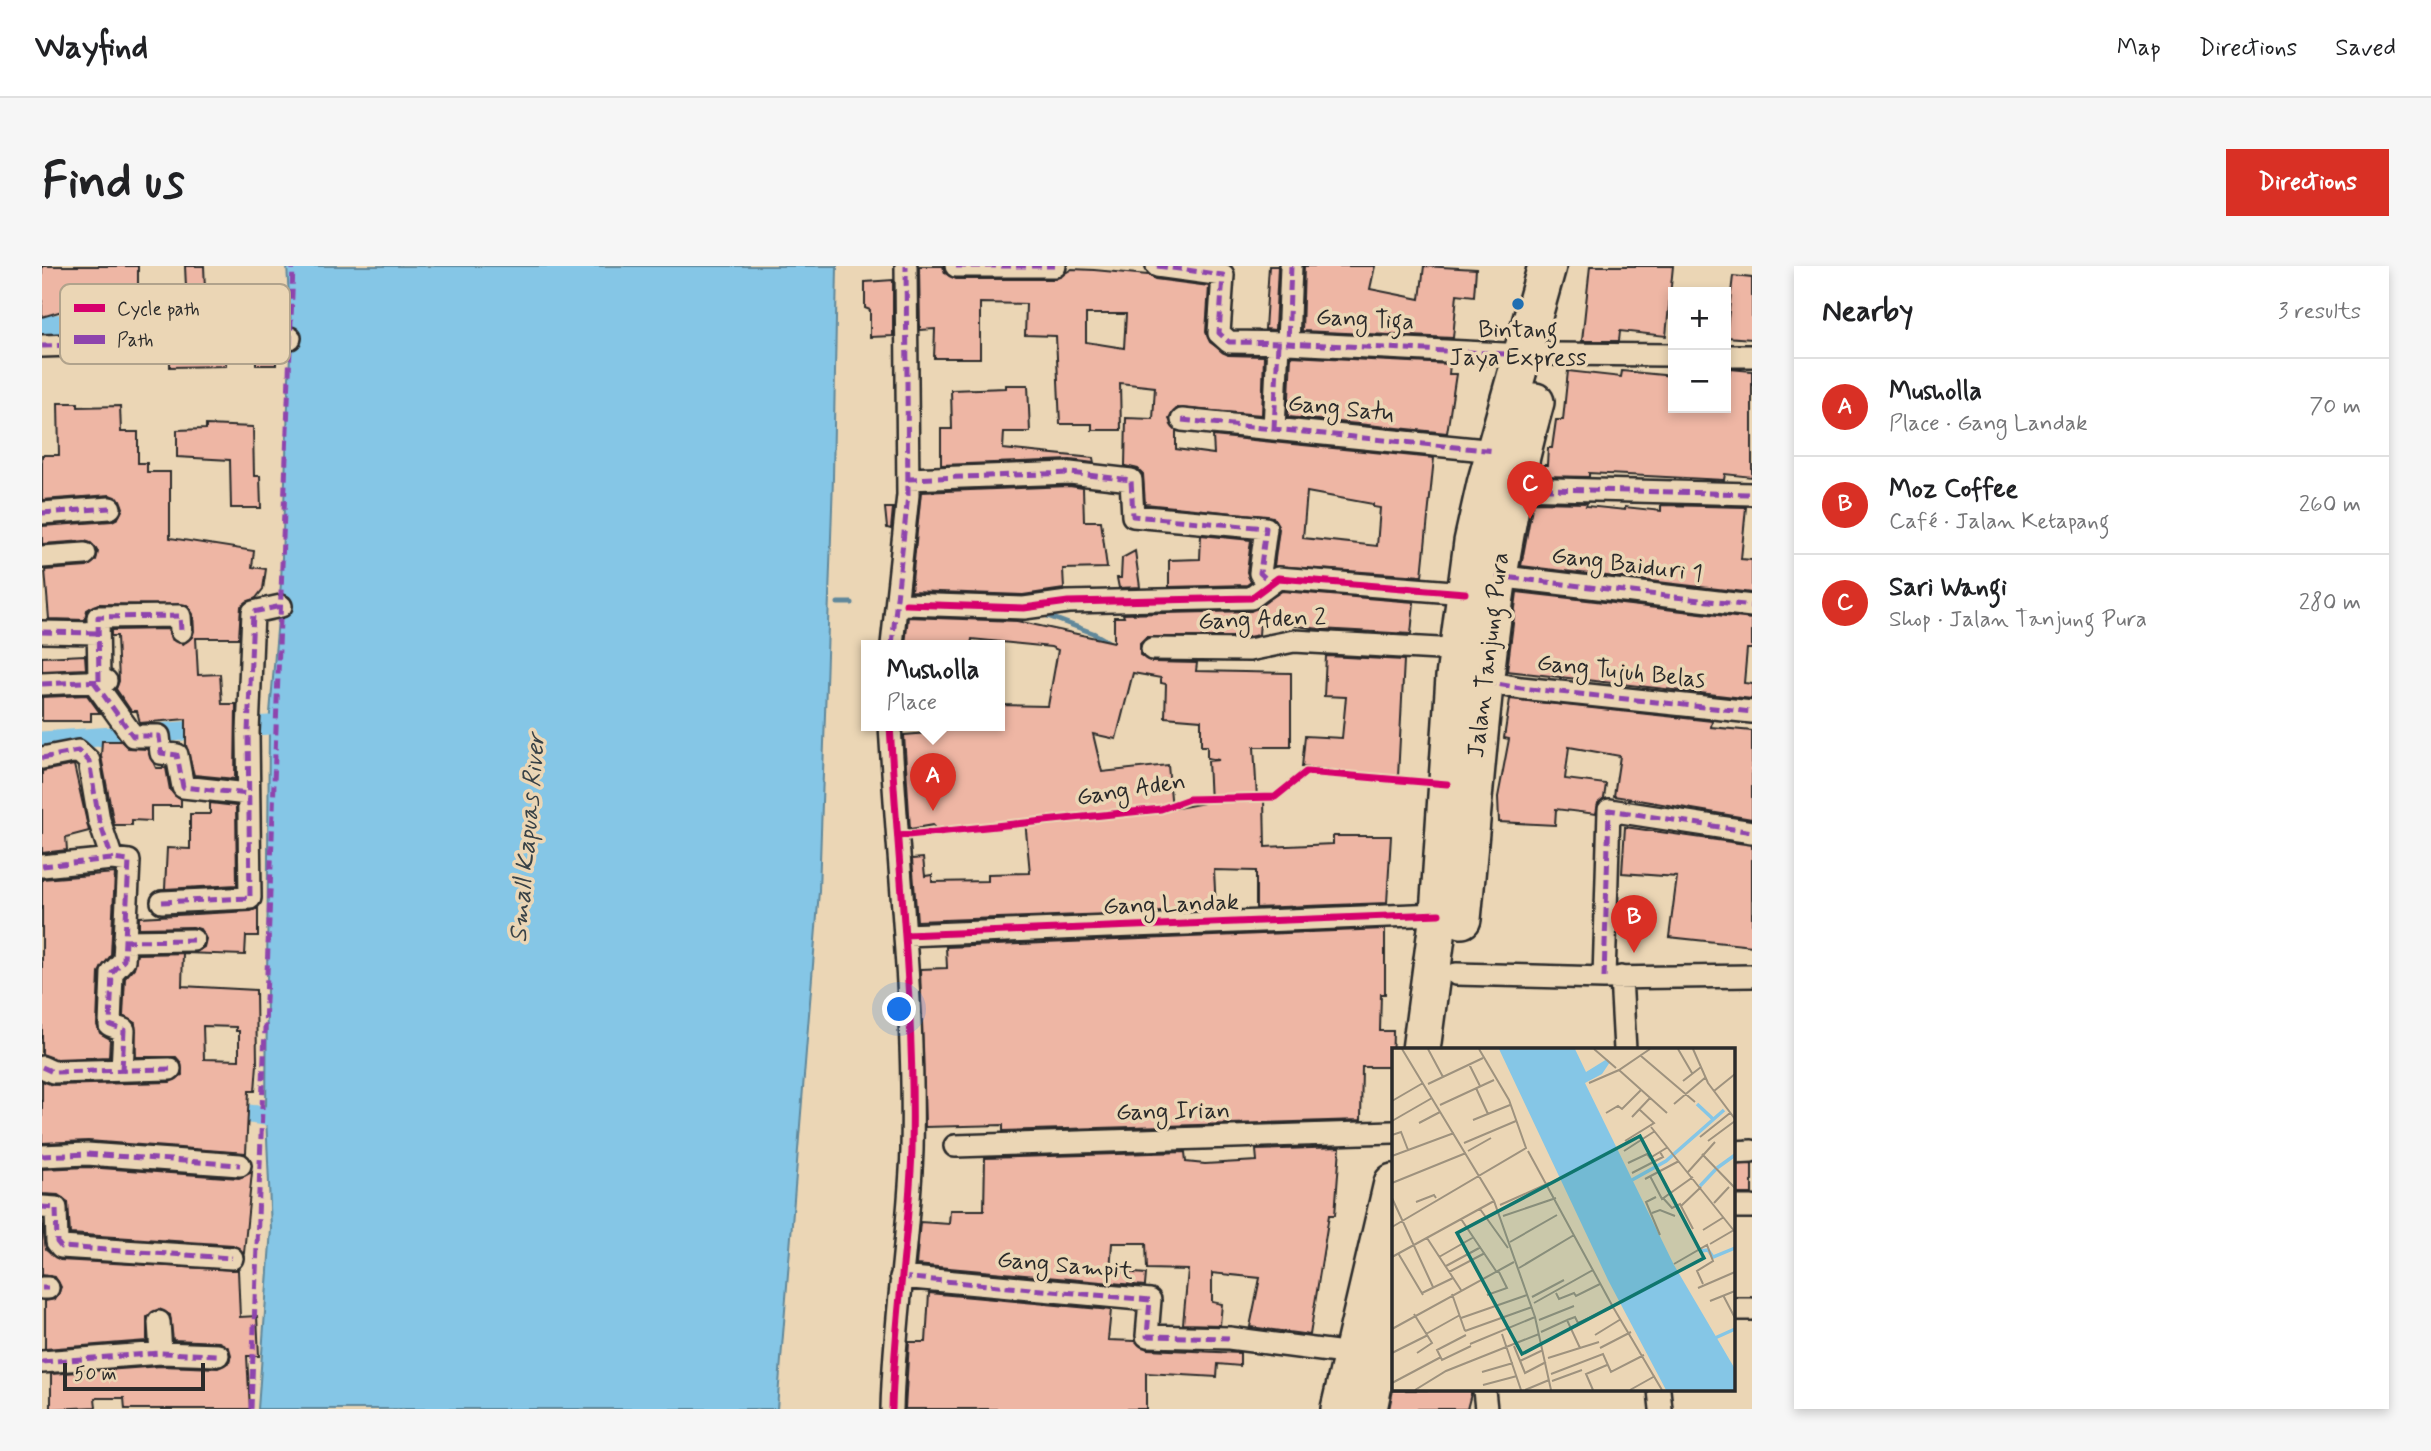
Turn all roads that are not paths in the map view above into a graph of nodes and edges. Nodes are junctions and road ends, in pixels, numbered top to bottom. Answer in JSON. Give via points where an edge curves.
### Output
{"nodes":[{"id":1,"x":906,"y":266,"type":"edge"},
{"id":2,"x":956,"y":266,"type":"edge"},
{"id":3,"x":1055,"y":266,"type":"edge"},
{"id":4,"x":1157,"y":266,"type":"edge"},
{"id":5,"x":1547,"y":266,"type":"edge"},
{"id":6,"x":1571,"y":266,"type":"edge"},
{"id":7,"x":1291,"y":269,"type":"edge"},
{"id":8,"x":1283,"y":343,"type":"junction"},
{"id":9,"x":60,"y":345,"type":"edge"},
{"id":10,"x":42,"y":346,"type":"edge"},
{"id":11,"x":1536,"y":355,"type":"junction"},
{"id":12,"x":1668,"y":355,"type":"edge"},
{"id":13,"x":1731,"y":356,"type":"edge"},
{"id":14,"x":1752,"y":356,"type":"edge"},
{"id":15,"x":1182,"y":420,"type":"dead end"},
{"id":16,"x":1274,"y":429,"type":"junction"},
{"id":17,"x":1495,"y":451,"type":"junction"},
{"id":18,"x":908,"y":479,"type":"junction"},
{"id":19,"x":1513,"y":488,"type":"junction"},
{"id":20,"x":1752,"y":494,"type":"edge"},
{"id":21,"x":110,"y":508,"type":"dead end"},
{"id":22,"x":42,"y":513,"type":"edge"},
{"id":23,"x":85,"y":554,"type":"dead end"},
{"id":24,"x":42,"y":557,"type":"edge"},
{"id":25,"x":1270,"y":582,"type":"junction"},
{"id":26,"x":1480,"y":584,"type":"junction"},
{"id":27,"x":906,"y":604,"type":"dead end"},
{"id":28,"x":281,"y":606,"type":"dead end"},
{"id":29,"x":1752,"y":606,"type":"edge"},
{"id":30,"x":181,"y":631,"type":"dead end"},
{"id":31,"x":42,"y":632,"type":"edge"},
{"id":32,"x":99,"y":633,"type":"junction"},
{"id":33,"x":892,"y":640,"type":"edge"},
{"id":34,"x":1152,"y":649,"type":"dead end"},
{"id":35,"x":1457,"y":650,"type":"junction"},
{"id":36,"x":99,"y":681,"type":"junction"},
{"id":37,"x":1485,"y":682,"type":"junction"},
{"id":38,"x":42,"y":684,"type":"edge"},
{"id":39,"x":1752,"y":712,"type":"edge"},
{"id":40,"x":890,"y":731,"type":"edge"},
{"id":41,"x":42,"y":758,"type":"edge"},
{"id":42,"x":248,"y":794,"type":"junction"},
{"id":43,"x":1752,"y":832,"type":"edge"},
{"id":44,"x":1455,"y":847,"type":"junction"},
{"id":45,"x":112,"y":859,"type":"junction"},
{"id":46,"x":42,"y":866,"type":"edge"},
{"id":47,"x":162,"y":902,"type":"dead end"},
{"id":48,"x":1439,"y":914,"type":"junction"},
{"id":49,"x":905,"y":935,"type":"junction"},
{"id":50,"x":194,"y":940,"type":"dead end"},
{"id":51,"x":124,"y":941,"type":"junction"},
{"id":52,"x":1456,"y":974,"type":"junction"},
{"id":53,"x":1752,"y":976,"type":"edge"},
{"id":54,"x":1612,"y":978,"type":"junction"},
{"id":55,"x":1421,"y":1048,"type":"edge"},
{"id":56,"x":1446,"y":1048,"type":"edge"},
{"id":57,"x":1626,"y":1048,"type":"edge"},
{"id":58,"x":42,"y":1067,"type":"edge"},
{"id":59,"x":122,"y":1069,"type":"junction"},
{"id":60,"x":170,"y":1069,"type":"dead end"},
{"id":61,"x":1392,"y":1132,"type":"edge"},
{"id":62,"x":955,"y":1146,"type":"dead end"},
{"id":63,"x":1752,"y":1151,"type":"edge"},
{"id":64,"x":1734,"y":1152,"type":"edge"},
{"id":65,"x":42,"y":1156,"type":"edge"},
{"id":66,"x":240,"y":1165,"type":"dead end"},
{"id":67,"x":1392,"y":1187,"type":"edge"},
{"id":68,"x":42,"y":1207,"type":"edge"},
{"id":69,"x":1734,"y":1207,"type":"edge"},
{"id":70,"x":1752,"y":1207,"type":"edge"},
{"id":71,"x":232,"y":1258,"type":"dead end"},
{"id":72,"x":901,"y":1277,"type":"junction"},
{"id":73,"x":1392,"y":1292,"type":"edge"},
{"id":74,"x":1734,"y":1309,"type":"edge"},
{"id":75,"x":1752,"y":1309,"type":"edge"},
{"id":76,"x":159,"y":1322,"type":"dead end"},
{"id":77,"x":161,"y":1353,"type":"junction"},
{"id":78,"x":1352,"y":1354,"type":"junction"},
{"id":79,"x":218,"y":1355,"type":"dead end"},
{"id":80,"x":42,"y":1362,"type":"edge"},
{"id":81,"x":892,"y":1409,"type":"edge"},
{"id":82,"x":1340,"y":1409,"type":"edge"},
{"id":83,"x":1367,"y":1409,"type":"edge"}],
"edges":[{"from":1,"to":18,"type":"street"},
{"from":2,"to":3,"type":"street"},
{"from":4,"to":8,"type":"street","name":"Gang Tiga","via":[[1220,273],[1224,282],[1221,336],[1232,343]]},
{"from":5,"to":11,"type":"highway","name":"Jalan Tanjung Pura"},
{"from":6,"to":11,"type":"highway","name":"Jalan Tanjung Pura"},
{"from":7,"to":8,"type":"street","name":"Gang Tiga"},
{"from":8,"to":11,"type":"street","name":"Gang Tiga"},
{"from":8,"to":16,"type":"street"},
{"from":9,"to":10,"type":"street"},
{"from":11,"to":12,"type":"street","name":"Gang Tiga"},
{"from":11,"to":17,"type":"highway","name":"Jalan Tanjung Pura"},
{"from":11,"to":19,"type":"highway","name":"Jalan Tanjung Pura"},
{"from":13,"to":14,"type":"street"},
{"from":15,"to":16,"type":"street","name":"Gang Satu"},
{"from":16,"to":17,"type":"street","name":"Gang Satu"},
{"from":17,"to":26,"type":"highway","name":"Jalan Tanjung Pura","via":[[1475,530]]},
{"from":18,"to":25,"type":"street","via":[[1070,473],[1130,480],[1133,516],[1266,528],[1260,573]]},
{"from":18,"to":33,"type":"street"},
{"from":19,"to":20,"type":"street"},
{"from":19,"to":26,"type":"highway","name":"Jalan Tanjung Pura"},
{"from":21,"to":22,"type":"street"},
{"from":23,"to":24,"type":"street"},
{"from":25,"to":26,"type":"street","name":"Gang Baiduri 1","via":[[1278,578]]},
{"from":25,"to":27,"type":"street","via":[[1251,598],[1024,607]]},
{"from":26,"to":29,"type":"street","name":"Gang Baiduri 1"},
{"from":26,"to":35,"type":"highway","name":"Jalan Tanjung Pura"},
{"from":26,"to":37,"type":"highway","name":"Jalan Tanjung Pura"},
{"from":28,"to":42,"type":"street","via":[[253,612]]},
{"from":30,"to":32,"type":"street","via":[[180,616],[98,617]]},
{"from":31,"to":32,"type":"street"},
{"from":32,"to":36,"type":"street"},
{"from":34,"to":35,"type":"street","name":"Gang Aden 2","via":[[1249,650],[1294,641]]},
{"from":35,"to":44,"type":"highway","name":"Jalan Tanjung Pura"},
{"from":36,"to":38,"type":"street"},
{"from":36,"to":42,"type":"street","via":[[133,736],[159,736],[161,753],[177,755],[184,787]]},
{"from":37,"to":39,"type":"street","name":"Gang Tujuh Belas"},
{"from":37,"to":44,"type":"highway","name":"Jalan Tanjung Pura"},
{"from":40,"to":49,"type":"street"},
{"from":41,"to":45,"type":"street","via":[[78,751],[89,761],[99,820]]},
{"from":42,"to":47,"type":"street","via":[[250,898]]},
{"from":43,"to":54,"type":"street","via":[[1609,810]]},
{"from":44,"to":48,"type":"highway","name":"Jalan Tanjung Pura"},
{"from":44,"to":52,"type":"highway","name":"Jalan Tanjung Pura"},
{"from":45,"to":46,"type":"street"},
{"from":45,"to":51,"type":"street","via":[[126,859],[131,867]]},
{"from":48,"to":49,"type":"street","name":"Gang Landak"},
{"from":48,"to":55,"type":"highway","name":"Jalan Tanjung Pura"},
{"from":49,"to":72,"type":"street","via":[[912,1151]]},
{"from":50,"to":51,"type":"street"},
{"from":51,"to":59,"type":"street","via":[[123,962],[112,973],[110,1025],[124,1030]]},
{"from":52,"to":54,"type":"street"},
{"from":52,"to":56,"type":"highway","name":"Jalan Tanjung Pura"},
{"from":53,"to":54,"type":"street"},
{"from":54,"to":57,"type":"street"},
{"from":58,"to":59,"type":"street","via":[[53,1072]]},
{"from":59,"to":60,"type":"street"},
{"from":61,"to":62,"type":"street","name":"Gang Irian"},
{"from":63,"to":64,"type":"street"},
{"from":65,"to":66,"type":"street","via":[[87,1154]]},
{"from":67,"to":78,"type":"highway"},
{"from":68,"to":71,"type":"street","via":[[56,1208],[61,1247]]},
{"from":69,"to":70,"type":"street"},
{"from":72,"to":78,"type":"street","name":"Gang Sampit","via":[[1150,1300],[1147,1336],[1229,1338]]},
{"from":72,"to":81,"type":"street"},
{"from":73,"to":83,"type":"highway"},
{"from":74,"to":75,"type":"street"},
{"from":76,"to":77,"type":"street"},
{"from":77,"to":79,"type":"street"},
{"from":77,"to":80,"type":"street"},
{"from":78,"to":82,"type":"highway"}]}
